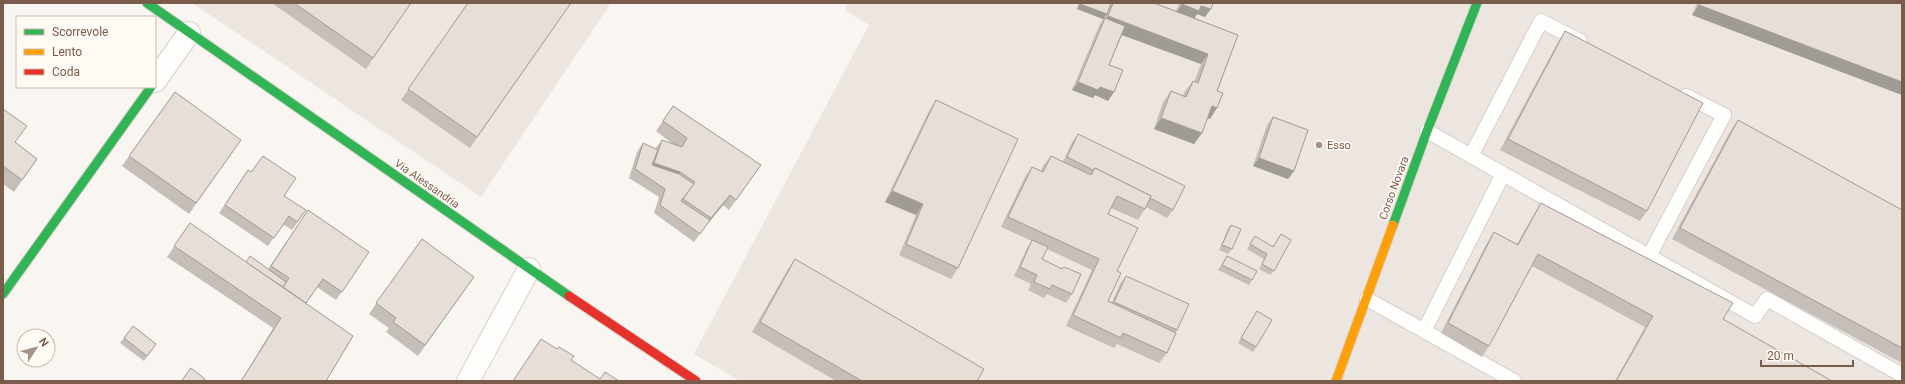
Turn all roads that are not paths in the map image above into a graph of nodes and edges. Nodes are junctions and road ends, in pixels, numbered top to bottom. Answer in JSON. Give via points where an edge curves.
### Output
{"nodes":[{"id":1,"x":147,"y":3,"type":"edge"},
{"id":2,"x":1477,"y":3,"type":"edge"},
{"id":3,"x":189,"y":33,"type":"junction"},
{"id":4,"x":1590,"y":47,"type":"edge"},
{"id":5,"x":156,"y":80,"type":"edge"},
{"id":6,"x":150,"y":88,"type":"edge"},
{"id":7,"x":1675,"y":90,"type":"edge"},
{"id":8,"x":1427,"y":131,"type":"junction"},
{"id":9,"x":1471,"y":156,"type":"junction"},
{"id":10,"x":1503,"y":174,"type":"junction"},
{"id":11,"x":1649,"y":256,"type":"junction"},
{"id":12,"x":529,"y":270,"type":"junction"},
{"id":13,"x":3,"y":294,"type":"edge"},
{"id":14,"x":1367,"y":299,"type":"junction"},
{"id":15,"x":1424,"y":331,"type":"junction"},
{"id":16,"x":1902,"y":375,"type":"edge"},
{"id":17,"x":468,"y":381,"type":"edge"},
{"id":18,"x":696,"y":381,"type":"edge"},
{"id":19,"x":1336,"y":381,"type":"edge"},
{"id":20,"x":1514,"y":381,"type":"edge"}],
"edges":[{"from":1,"to":3,"type":"street","name":"Via Alessandria"},
{"from":2,"to":8,"type":"street","name":"Corso Novara"},
{"from":3,"to":5,"type":"street"},
{"from":3,"to":12,"type":"street","name":"Via Alessandria"},
{"from":4,"to":9,"type":"lane","via":[[1541,21]]},
{"from":6,"to":13,"type":"street"},
{"from":7,"to":11,"type":"lane","via":[[1724,115]]},
{"from":8,"to":9,"type":"lane"},
{"from":8,"to":14,"type":"street","name":"Corso Novara"},
{"from":9,"to":10,"type":"lane"},
{"from":10,"to":11,"type":"lane"},
{"from":10,"to":15,"type":"lane"},
{"from":11,"to":16,"type":"lane","via":[[1755,316],[1767,299]]},
{"from":12,"to":17,"type":"street"},
{"from":12,"to":18,"type":"street","name":"Via Alessandria"},
{"from":14,"to":15,"type":"lane"},
{"from":14,"to":19,"type":"street","name":"Corso Novara"},
{"from":15,"to":20,"type":"lane"}]}
